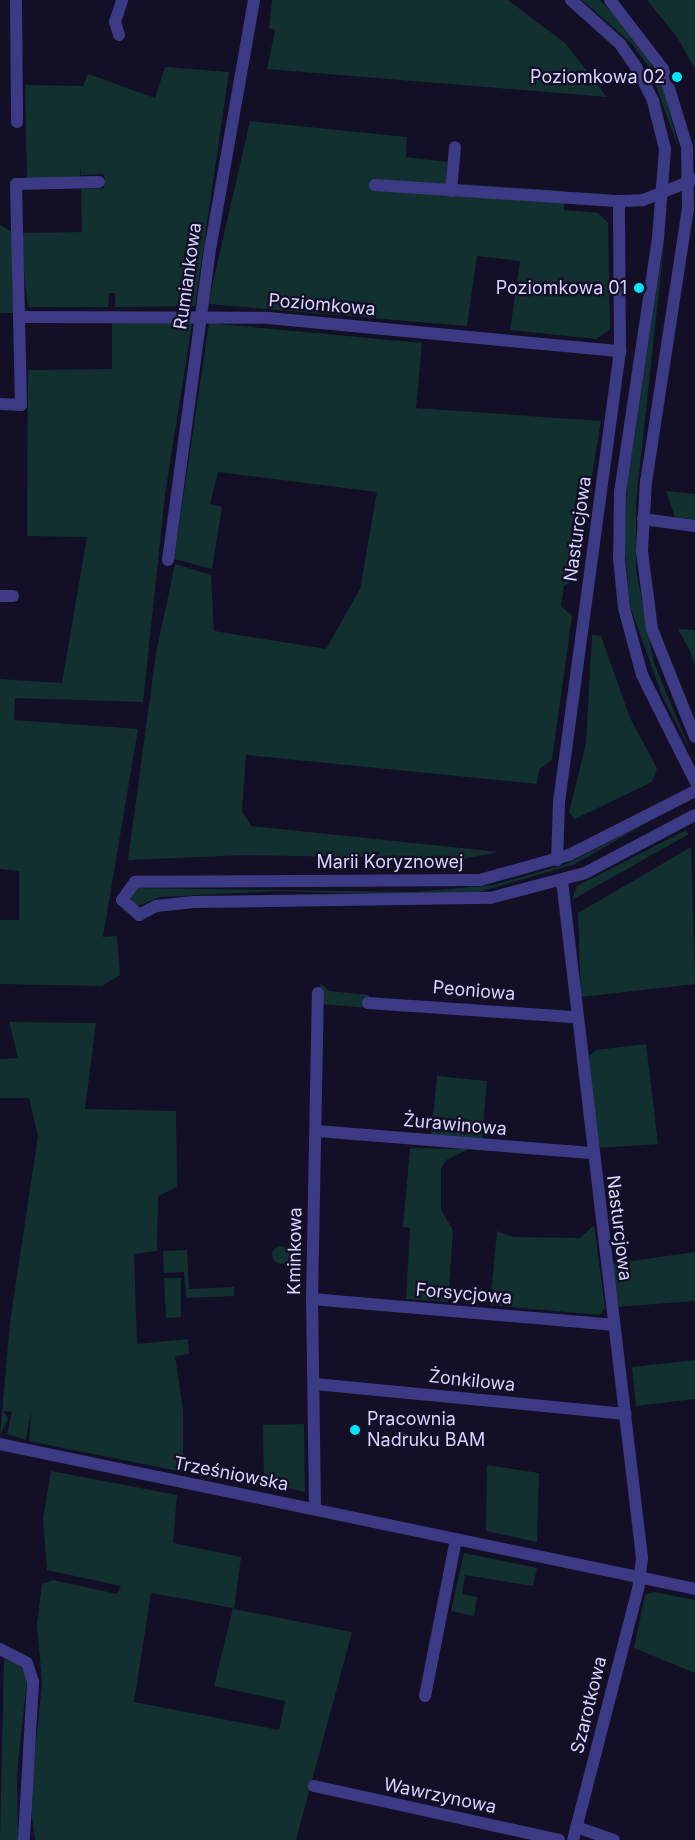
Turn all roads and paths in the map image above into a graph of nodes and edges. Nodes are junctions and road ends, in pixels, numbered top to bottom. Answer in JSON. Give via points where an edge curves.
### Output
{"nodes":[{"id":1,"x":16,"y":0,"type":"edge"},
{"id":2,"x":123,"y":0,"type":"edge"},
{"id":3,"x":254,"y":0,"type":"edge"},
{"id":4,"x":571,"y":0,"type":"edge"},
{"id":5,"x":610,"y":0,"type":"edge"},
{"id":6,"x":118,"y":35,"type":"dead end"},
{"id":7,"x":17,"y":122,"type":"dead end"},
{"id":8,"x":455,"y":147,"type":"dead end"},
{"id":9,"x":691,"y":181,"type":"edge"},
{"id":10,"x":99,"y":182,"type":"dead end"},
{"id":11,"x":375,"y":185,"type":"dead end"},
{"id":12,"x":451,"y":191,"type":"junction"},
{"id":13,"x":663,"y":193,"type":"junction"},
{"id":14,"x":619,"y":201,"type":"junction"},
{"id":15,"x":200,"y":314,"type":"junction"},
{"id":16,"x":20,"y":317,"type":"junction"},
{"id":17,"x":620,"y":351,"type":"junction"},
{"id":18,"x":0,"y":404,"type":"edge"},
{"id":19,"x":643,"y":519,"type":"junction"},
{"id":20,"x":695,"y":526,"type":"edge"},
{"id":21,"x":168,"y":560,"type":"dead end"},
{"id":22,"x":0,"y":596,"type":"edge"},
{"id":23,"x":13,"y":596,"type":"dead end"},
{"id":24,"x":695,"y":737,"type":"edge"},
{"id":25,"x":695,"y":781,"type":"edge"},
{"id":26,"x":695,"y":790,"type":"edge"},
{"id":27,"x":695,"y":814,"type":"edge"},
{"id":28,"x":557,"y":860,"type":"junction"},
{"id":29,"x":562,"y":881,"type":"junction"},
{"id":30,"x":318,"y":993,"type":"dead end"},
{"id":31,"x":368,"y":1003,"type":"dead end"},
{"id":32,"x":576,"y":1017,"type":"junction"},
{"id":33,"x":317,"y":1131,"type":"junction"},
{"id":34,"x":591,"y":1153,"type":"junction"},
{"id":35,"x":312,"y":1299,"type":"junction"},
{"id":36,"x":613,"y":1325,"type":"junction"},
{"id":37,"x":315,"y":1384,"type":"junction"},
{"id":38,"x":626,"y":1414,"type":"junction"},
{"id":39,"x":0,"y":1444,"type":"edge"},
{"id":40,"x":315,"y":1509,"type":"junction"},
{"id":41,"x":456,"y":1539,"type":"junction"},
{"id":42,"x":641,"y":1579,"type":"junction"},
{"id":43,"x":695,"y":1589,"type":"edge"},
{"id":44,"x":0,"y":1649,"type":"edge"},
{"id":45,"x":425,"y":1696,"type":"dead end"},
{"id":46,"x":314,"y":1786,"type":"dead end"},
{"id":47,"x":576,"y":1827,"type":"junction"},
{"id":48,"x":24,"y":1840,"type":"edge"},
{"id":49,"x":559,"y":1840,"type":"edge"},
{"id":50,"x":573,"y":1840,"type":"edge"},
{"id":51,"x":614,"y":1840,"type":"edge"}],
"edges":[{"from":1,"to":7,"type":"street"},
{"from":2,"to":6,"type":"street","via":[[115,22]]},
{"from":3,"to":15,"type":"street","name":"Rumiankowa"},
{"from":4,"to":13,"type":"street","via":[[620,44],[647,87],[666,154]]},
{"from":5,"to":9,"type":"street","via":[[651,49],[671,88],[687,147]]},
{"from":8,"to":12,"type":"street"},
{"from":9,"to":13,"type":"street"},
{"from":9,"to":19,"type":"street"},
{"from":10,"to":16,"type":"street","via":[[16,184]]},
{"from":11,"to":12,"type":"street"},
{"from":12,"to":14,"type":"street"},
{"from":13,"to":14,"type":"street"},
{"from":13,"to":25,"type":"street","via":[[620,491],[619,559],[624,608],[642,675]]},
{"from":14,"to":17,"type":"street","name":"Nasturcjowa"},
{"from":15,"to":16,"type":"street","name":"Poziomkowa"},
{"from":15,"to":17,"type":"street","name":"Poziomkowa"},
{"from":15,"to":21,"type":"street","name":"Rumiankowa"},
{"from":16,"to":18,"type":"street","via":[[21,405]]},
{"from":17,"to":28,"type":"street","name":"Nasturcjowa","via":[[559,802]]},
{"from":19,"to":20,"type":"street"},
{"from":19,"to":24,"type":"street","via":[[652,629]]},
{"from":22,"to":23,"type":"street"},
{"from":26,"to":28,"type":"street","name":"Marii Koryznowej"},
{"from":27,"to":29,"type":"street","name":"Marii Koryznowej"},
{"from":28,"to":29,"type":"street","name":"Marii Koryznowej","via":[[512,874],[435,884],[135,882],[122,900],[139,915],[156,906],[194,902],[434,902],[490,898]]},
{"from":29,"to":32,"type":"street","name":"Nasturcjowa"},
{"from":30,"to":33,"type":"street","name":"Kminkowa"},
{"from":31,"to":32,"type":"street","name":"Peoniowa"},
{"from":32,"to":34,"type":"street","name":"Nasturcjowa"},
{"from":33,"to":34,"type":"street","name":"Żurawinowa"},
{"from":33,"to":35,"type":"street","name":"Kminkowa"},
{"from":34,"to":36,"type":"street","name":"Nasturcjowa"},
{"from":35,"to":36,"type":"street","name":"Forsycjowa"},
{"from":35,"to":37,"type":"street","name":"Kminkowa"},
{"from":36,"to":38,"type":"street","name":"Nasturcjowa"},
{"from":37,"to":38,"type":"street","name":"Żonkilowa"},
{"from":37,"to":40,"type":"street","name":"Kminkowa"},
{"from":38,"to":42,"type":"street","name":"Nasturcjowa"},
{"from":39,"to":40,"type":"street","name":"Trześniowska"},
{"from":40,"to":41,"type":"street","name":"Trześniowska"},
{"from":41,"to":42,"type":"street","name":"Trześniowska"},
{"from":41,"to":45,"type":"street"},
{"from":42,"to":43,"type":"street","name":"Trześniowska"},
{"from":42,"to":47,"type":"street","name":"Szarotkowa"},
{"from":44,"to":48,"type":"street","via":[[27,1663],[33,1682]]},
{"from":46,"to":49,"type":"street","name":"Wawrzynowa"},
{"from":47,"to":50,"type":"street","name":"Szarotkowa"},
{"from":47,"to":51,"type":"street"}]}
